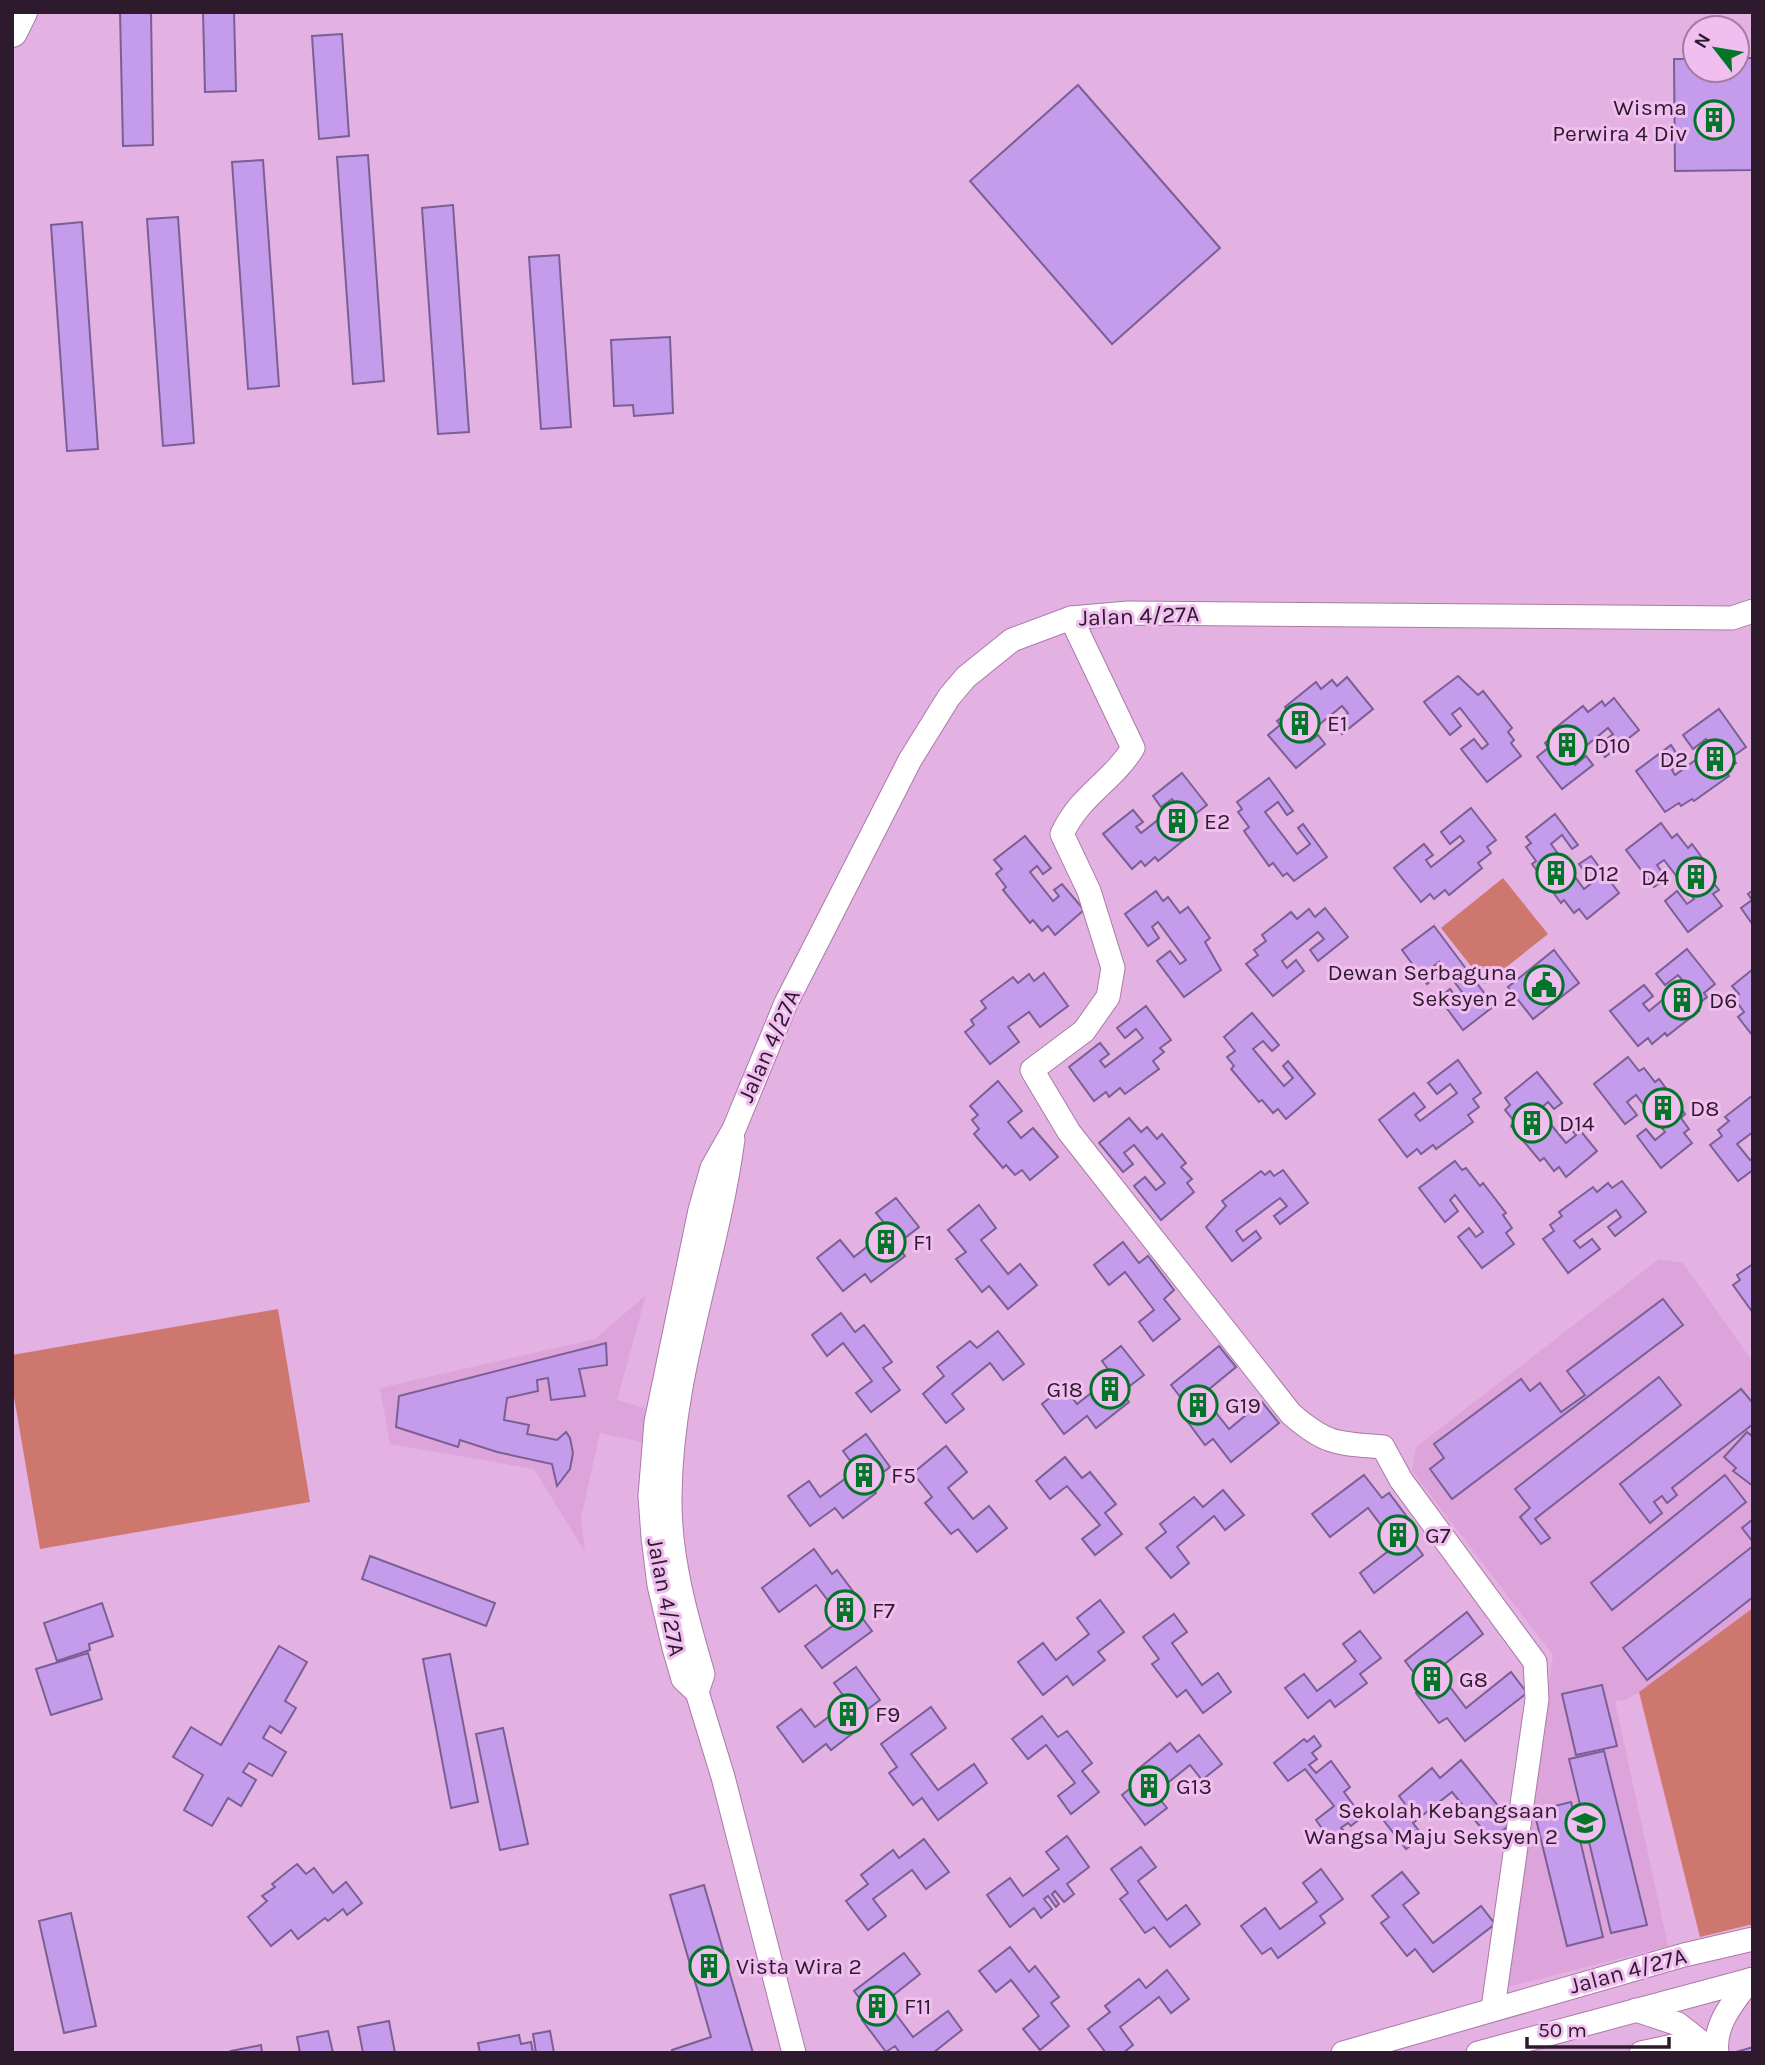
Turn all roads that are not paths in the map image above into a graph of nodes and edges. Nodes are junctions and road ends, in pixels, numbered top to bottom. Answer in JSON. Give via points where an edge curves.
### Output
{"nodes":[{"id":1,"x":22,"y":12,"type":"edge"},
{"id":2,"x":12,"y":32,"type":"edge"},
{"id":3,"x":1753,"y":611,"type":"edge"},
{"id":4,"x":1071,"y":618,"type":"junction"},
{"id":5,"x":1753,"y":1939,"type":"edge"},
{"id":6,"x":1751,"y":1980,"type":"edge"},
{"id":7,"x":1493,"y":2008,"type":"junction"},
{"id":8,"x":1636,"y":2010,"type":"junction"},
{"id":9,"x":794,"y":2053,"type":"edge"},
{"id":10,"x":1343,"y":2053,"type":"edge"},
{"id":11,"x":1479,"y":2053,"type":"edge"},
{"id":12,"x":1641,"y":2053,"type":"edge"},
{"id":13,"x":1685,"y":2053,"type":"edge"},
{"id":14,"x":1716,"y":2053,"type":"edge"}],
"edges":[{"from":1,"to":2,"type":"main road"},
{"from":3,"to":4,"type":"street","name":"Jalan 4/27A","via":[[1732,618],[1128,613]]},
{"from":4,"to":7,"type":"street","via":[[1133,747],[1119,770],[1072,813],[1062,834],[1105,935],[1113,968],[1108,997],[1084,1031],[1032,1070],[1069,1132],[1290,1414],[1318,1437],[1383,1447],[1401,1480],[1535,1662],[1537,1699]]},
{"from":4,"to":9,"type":"street","name":"Jalan 4/27A","via":[[1012,640],[966,677],[910,760],[786,1003],[734,1129],[682,1372],[671,1526],[703,1674],[697,1692]]},
{"from":5,"to":7,"type":"street","name":"Jalan 4/27A"},
{"from":6,"to":8,"type":"street","name":"Jalan 4/27A"},
{"from":6,"to":14,"type":"street","via":[[1727,2012],[1715,2039]]},
{"from":7,"to":10,"type":"street","name":"Jalan 4/27A"},
{"from":8,"to":11,"type":"street","name":"Jalan 4/27A"},
{"from":8,"to":14,"type":"street","via":[[1678,2024]]},
{"from":12,"to":13,"type":"street","via":[[1673,2046]]}]}
